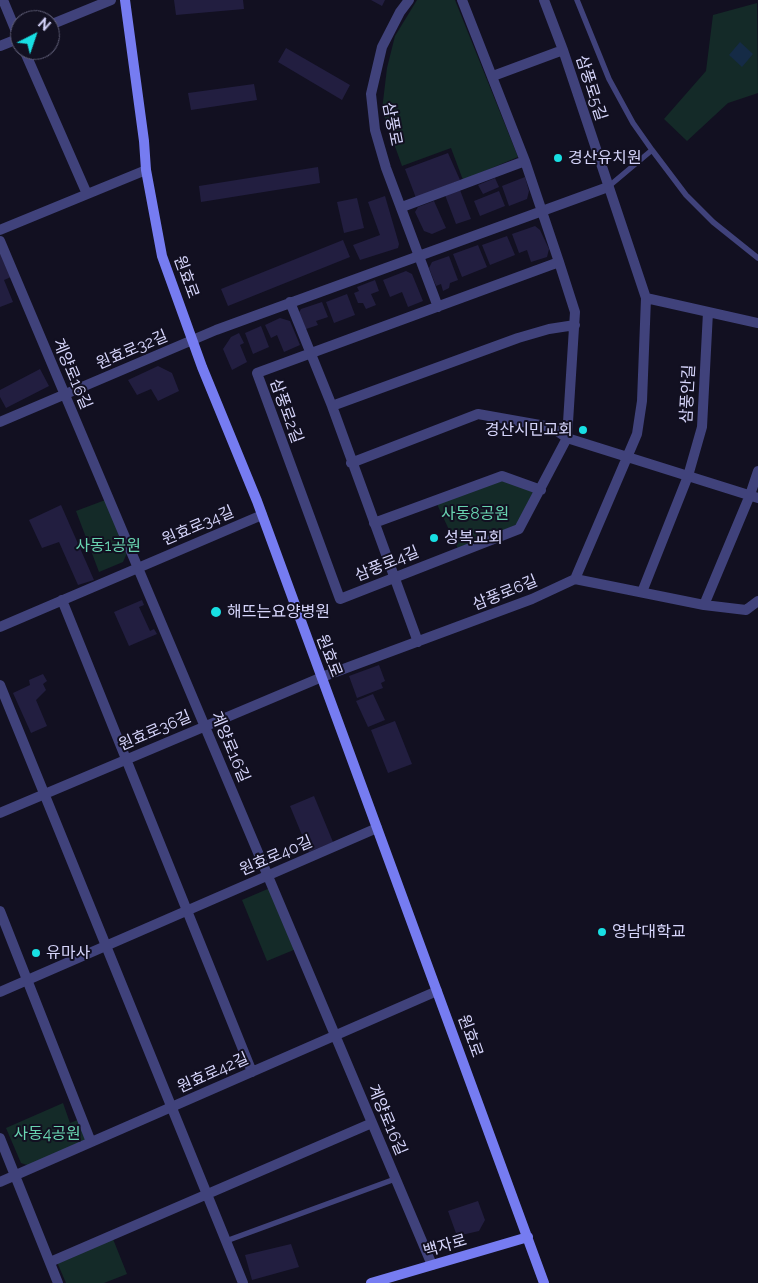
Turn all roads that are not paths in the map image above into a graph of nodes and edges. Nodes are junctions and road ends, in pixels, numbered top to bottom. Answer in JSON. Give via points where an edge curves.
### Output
{"nodes":[{"id":1,"x":4,"y":0,"type":"edge"},
{"id":2,"x":111,"y":0,"type":"edge"},
{"id":3,"x":125,"y":0,"type":"edge"},
{"id":4,"x":409,"y":0,"type":"edge"},
{"id":5,"x":462,"y":0,"type":"edge"},
{"id":6,"x":544,"y":0,"type":"edge"},
{"id":7,"x":577,"y":0,"type":"edge"},
{"id":8,"x":10,"y":15,"type":"edge"},
{"id":9,"x":60,"y":21,"type":"edge"},
{"id":10,"x":563,"y":50,"type":"junction"},
{"id":11,"x":28,"y":60,"type":"edge"},
{"id":12,"x":493,"y":76,"type":"junction"},
{"id":13,"x":652,"y":150,"type":"junction"},
{"id":14,"x":525,"y":161,"type":"junction"},
{"id":15,"x":146,"y":170,"type":"junction"},
{"id":16,"x":608,"y":187,"type":"junction"},
{"id":17,"x":87,"y":194,"type":"junction"},
{"id":18,"x":402,"y":207,"type":"junction"},
{"id":19,"x":542,"y":212,"type":"junction"},
{"id":20,"x":0,"y":230,"type":"edge"},
{"id":21,"x":0,"y":241,"type":"edge"},
{"id":22,"x":420,"y":255,"type":"junction"},
{"id":23,"x":758,"y":258,"type":"edge"},
{"id":24,"x":560,"y":262,"type":"junction"},
{"id":25,"x":646,"y":298,"type":"junction"},
{"id":26,"x":290,"y":302,"type":"junction"},
{"id":27,"x":438,"y":307,"type":"junction"},
{"id":28,"x":708,"y":312,"type":"junction"},
{"id":29,"x":758,"y":323,"type":"edge"},
{"id":30,"x":575,"y":325,"type":"junction"},
{"id":31,"x":194,"y":340,"type":"junction"},
{"id":32,"x":310,"y":354,"type":"junction"},
{"id":33,"x":65,"y":395,"type":"junction"},
{"id":34,"x":332,"y":406,"type":"junction"},
{"id":35,"x":0,"y":422,"type":"edge"},
{"id":36,"x":567,"y":438,"type":"junction"},
{"id":37,"x":627,"y":457,"type":"junction"},
{"id":38,"x":352,"y":463,"type":"junction"},
{"id":39,"x":758,"y":471,"type":"edge"},
{"id":40,"x":688,"y":476,"type":"junction"},
{"id":41,"x":297,"y":484,"type":"joint"},
{"id":42,"x":541,"y":490,"type":"junction"},
{"id":43,"x":754,"y":497,"type":"edge"},
{"id":44,"x":262,"y":515,"type":"junction"},
{"id":45,"x":374,"y":523,"type":"junction"},
{"id":46,"x":138,"y":568,"type":"junction"},
{"id":47,"x":396,"y":577,"type":"junction"},
{"id":48,"x":575,"y":579,"type":"junction"},
{"id":49,"x":642,"y":592,"type":"junction"},
{"id":50,"x":62,"y":600,"type":"junction"},
{"id":51,"x":758,"y":601,"type":"edge"},
{"id":52,"x":704,"y":605,"type":"junction"},
{"id":53,"x":0,"y":627,"type":"edge"},
{"id":54,"x":418,"y":642,"type":"junction"},
{"id":55,"x":322,"y":676,"type":"junction"},
{"id":56,"x":0,"y":685,"type":"edge"},
{"id":57,"x":204,"y":726,"type":"junction"},
{"id":58,"x":126,"y":760,"type":"junction"},
{"id":59,"x":44,"y":795,"type":"junction"},
{"id":60,"x":0,"y":814,"type":"edge"},
{"id":61,"x":377,"y":828,"type":"junction"},
{"id":62,"x":268,"y":876,"type":"junction"},
{"id":63,"x":0,"y":911,"type":"edge"},
{"id":64,"x":188,"y":911,"type":"junction"},
{"id":65,"x":106,"y":946,"type":"junction"},
{"id":66,"x":26,"y":981,"type":"junction"},
{"id":67,"x":437,"y":991,"type":"junction"},
{"id":68,"x":0,"y":992,"type":"edge"},
{"id":69,"x":335,"y":1036,"type":"junction"},
{"id":70,"x":252,"y":1072,"type":"junction"},
{"id":71,"x":171,"y":1107,"type":"junction"},
{"id":72,"x":372,"y":1123,"type":"junction"},
{"id":73,"x":0,"y":1138,"type":"edge"},
{"id":74,"x":91,"y":1142,"type":"junction"},
{"id":75,"x":15,"y":1175,"type":"junction"},
{"id":76,"x":395,"y":1179,"type":"junction"},
{"id":77,"x":0,"y":1182,"type":"edge"},
{"id":78,"x":207,"y":1194,"type":"junction"},
{"id":79,"x":528,"y":1237,"type":"junction"},
{"id":80,"x":226,"y":1241,"type":"junction"},
{"id":81,"x":50,"y":1262,"type":"junction"},
{"id":82,"x":432,"y":1265,"type":"junction"},
{"id":83,"x":58,"y":1283,"type":"edge"},
{"id":84,"x":243,"y":1283,"type":"edge"},
{"id":85,"x":371,"y":1283,"type":"edge"},
{"id":86,"x":544,"y":1283,"type":"edge"}],
"edges":[{"from":1,"to":8,"type":"street"},
{"from":2,"to":9,"type":"street"},
{"from":3,"to":15,"type":"main road","name":"원효로"},
{"from":4,"to":18,"type":"street","name":"삼풍로","via":[[382,47],[371,94],[375,130]]},
{"from":5,"to":12,"type":"street"},
{"from":6,"to":10,"type":"street","name":"삼풍로5길"},
{"from":7,"to":13,"type":"lane","via":[[609,79]]},
{"from":10,"to":12,"type":"street"},
{"from":10,"to":16,"type":"street","name":"삼풍로5길"},
{"from":11,"to":17,"type":"street"},
{"from":12,"to":14,"type":"street"},
{"from":13,"to":16,"type":"lane"},
{"from":13,"to":23,"type":"lane","via":[[686,195],[713,222]]},
{"from":14,"to":18,"type":"street"},
{"from":14,"to":19,"type":"street"},
{"from":15,"to":17,"type":"street"},
{"from":15,"to":31,"type":"main road","name":"원효로","via":[[162,256]]},
{"from":16,"to":19,"type":"street"},
{"from":16,"to":25,"type":"street"},
{"from":17,"to":20,"type":"street"},
{"from":18,"to":22,"type":"street","name":"삼풍로"},
{"from":19,"to":22,"type":"street"},
{"from":19,"to":24,"type":"street","name":"삼풍로4길"},
{"from":21,"to":33,"type":"street","name":"계양로16길"},
{"from":22,"to":26,"type":"street"},
{"from":22,"to":27,"type":"street","name":"삼풍로"},
{"from":24,"to":27,"type":"street"},
{"from":24,"to":30,"type":"street","name":"삼풍로4길","via":[[575,312]]},
{"from":25,"to":28,"type":"street"},
{"from":25,"to":37,"type":"street","via":[[642,401],[638,434]]},
{"from":26,"to":31,"type":"street"},
{"from":26,"to":32,"type":"street"},
{"from":27,"to":32,"type":"street","name":"삼풍로2길"},
{"from":28,"to":29,"type":"street"},
{"from":28,"to":40,"type":"street","name":"삼풍안길","via":[[702,427]]},
{"from":30,"to":34,"type":"street","via":[[518,338]]},
{"from":30,"to":36,"type":"street","name":"삼풍로4길"},
{"from":31,"to":33,"type":"street","name":"원효로32길"},
{"from":31,"to":44,"type":"main road","name":"원효로"},
{"from":32,"to":34,"type":"street"},
{"from":32,"to":41,"type":"street","name":"삼풍로2길","via":[[257,373]]},
{"from":33,"to":35,"type":"street","name":"원효로32길"},
{"from":33,"to":46,"type":"street","name":"계양로16길"},
{"from":34,"to":38,"type":"street"},
{"from":36,"to":37,"type":"street"},
{"from":36,"to":38,"type":"street","via":[[551,427],[478,414]]},
{"from":36,"to":42,"type":"street","name":"삼풍로4길"},
{"from":37,"to":40,"type":"street"},
{"from":37,"to":48,"type":"street"},
{"from":38,"to":45,"type":"street"},
{"from":39,"to":43,"type":"street"},
{"from":40,"to":43,"type":"street"},
{"from":40,"to":49,"type":"street","name":"삼풍안길"},
{"from":41,"to":47,"type":"street","name":"삼풍로4길","via":[[340,599]]},
{"from":42,"to":45,"type":"street","via":[[502,476]]},
{"from":42,"to":47,"type":"street","name":"삼풍로4길","via":[[519,528]]},
{"from":43,"to":52,"type":"street"},
{"from":44,"to":46,"type":"street","name":"원효로34길"},
{"from":44,"to":55,"type":"main road","name":"원효로"},
{"from":45,"to":47,"type":"street"},
{"from":46,"to":50,"type":"street","name":"원효로34길"},
{"from":46,"to":57,"type":"street","name":"계양로16길"},
{"from":47,"to":54,"type":"street"},
{"from":48,"to":49,"type":"street"},
{"from":48,"to":54,"type":"street","name":"삼풍로6길","via":[[532,599]]},
{"from":49,"to":52,"type":"street"},
{"from":50,"to":53,"type":"street","name":"원효로34길"},
{"from":50,"to":58,"type":"street"},
{"from":51,"to":52,"type":"street","via":[[746,610]]},
{"from":54,"to":55,"type":"street","name":"삼풍로6길"},
{"from":55,"to":57,"type":"street","name":"원효로36길"},
{"from":55,"to":61,"type":"main road","name":"원효로"},
{"from":56,"to":59,"type":"street"},
{"from":57,"to":58,"type":"street","name":"원효로36길"},
{"from":57,"to":62,"type":"street","name":"계양로16길"},
{"from":58,"to":59,"type":"street","name":"원효로36길"},
{"from":58,"to":64,"type":"street"},
{"from":59,"to":60,"type":"street","name":"원효로36길"},
{"from":59,"to":65,"type":"street"},
{"from":61,"to":62,"type":"street","name":"원효로40길"},
{"from":61,"to":67,"type":"main road","name":"원효로"},
{"from":62,"to":64,"type":"street","name":"원효로40길"},
{"from":62,"to":69,"type":"street","name":"계양로16길"},
{"from":63,"to":66,"type":"street"},
{"from":64,"to":65,"type":"street","name":"원효로40길"},
{"from":64,"to":70,"type":"street"},
{"from":65,"to":66,"type":"street","name":"원효로40길"},
{"from":65,"to":71,"type":"street"},
{"from":66,"to":68,"type":"street","name":"원효로40길"},
{"from":66,"to":74,"type":"street"},
{"from":67,"to":69,"type":"street","name":"원효로42길"},
{"from":67,"to":79,"type":"main road","name":"원효로"},
{"from":69,"to":70,"type":"street","name":"원효로42길"},
{"from":69,"to":72,"type":"street","name":"계양로16길"},
{"from":70,"to":71,"type":"street","name":"원효로42길"},
{"from":71,"to":74,"type":"street","name":"원효로42길"},
{"from":71,"to":78,"type":"street"},
{"from":72,"to":76,"type":"street","name":"계양로16길"},
{"from":72,"to":78,"type":"street"},
{"from":73,"to":75,"type":"street"},
{"from":74,"to":75,"type":"street","name":"원효로42길"},
{"from":75,"to":77,"type":"street","name":"원효로42길"},
{"from":75,"to":81,"type":"street"},
{"from":76,"to":80,"type":"lane"},
{"from":76,"to":82,"type":"street","name":"계양로16길"},
{"from":78,"to":80,"type":"street"},
{"from":78,"to":81,"type":"street"},
{"from":79,"to":82,"type":"main road","name":"백자로"},
{"from":79,"to":86,"type":"main road","name":"원효로"},
{"from":80,"to":84,"type":"street"},
{"from":81,"to":83,"type":"street"},
{"from":82,"to":85,"type":"main road","name":"백자로"}]}
